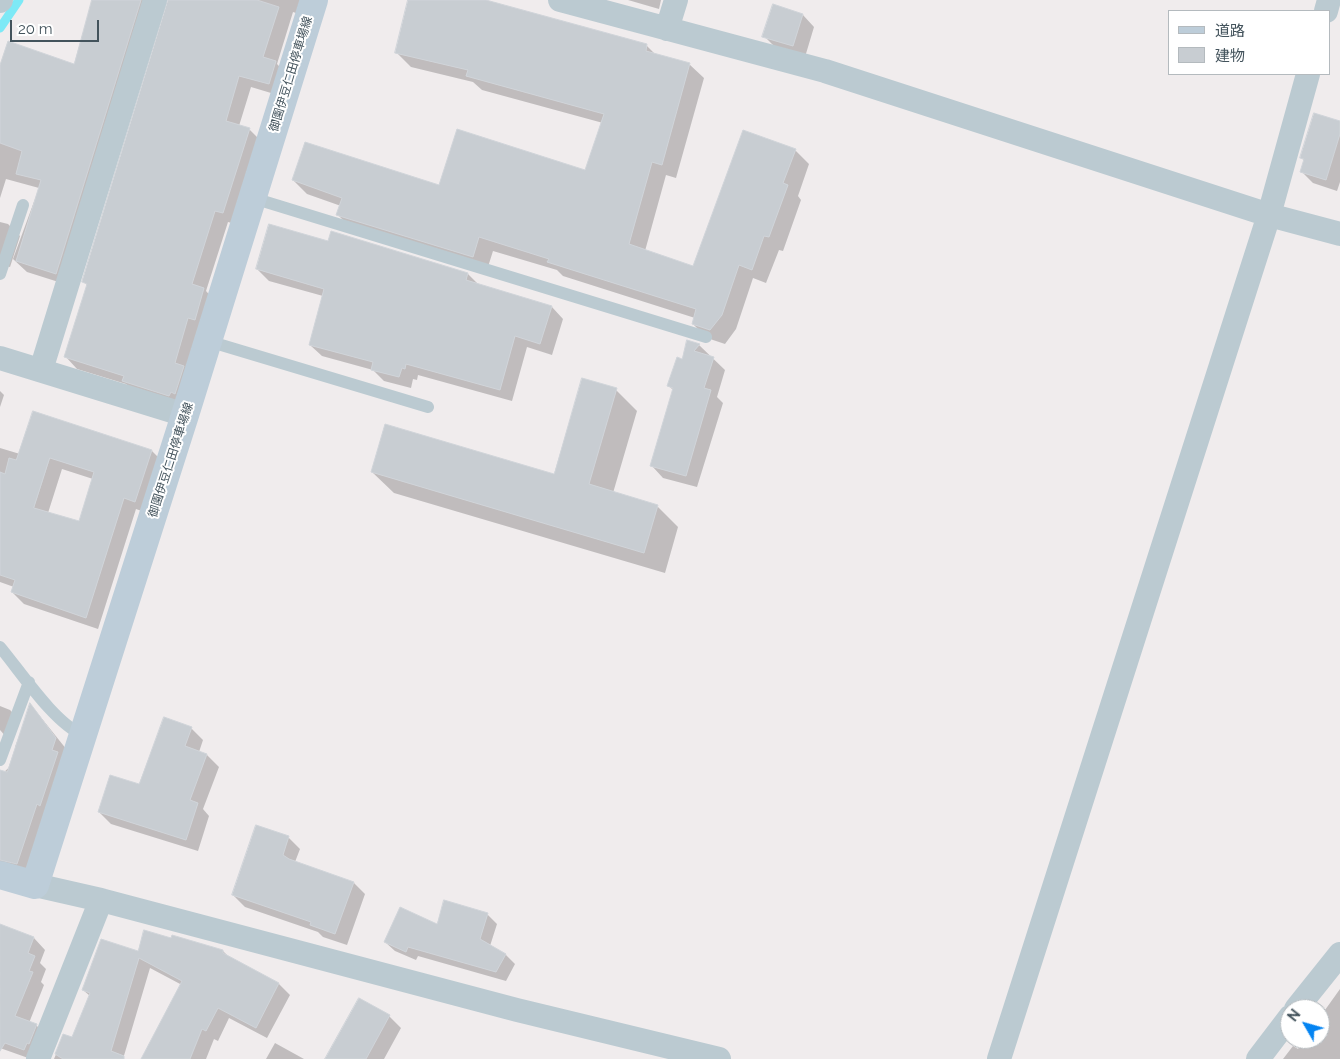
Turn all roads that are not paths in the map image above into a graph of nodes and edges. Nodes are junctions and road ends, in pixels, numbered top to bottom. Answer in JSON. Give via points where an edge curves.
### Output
{"nodes":[{"id":1,"x":155,"y":0,"type":"edge"},
{"id":2,"x":314,"y":0,"type":"edge"},
{"id":3,"x":560,"y":0,"type":"edge"},
{"id":4,"x":676,"y":0,"type":"edge"},
{"id":5,"x":667,"y":29,"type":"junction"},
{"id":6,"x":1308,"y":75,"type":"edge"},
{"id":7,"x":253,"y":198,"type":"junction"},
{"id":8,"x":23,"y":205,"type":"dead end"},
{"id":9,"x":1269,"y":215,"type":"junction"},
{"id":10,"x":1340,"y":234,"type":"edge"},
{"id":11,"x":0,"y":274,"type":"edge"},
{"id":12,"x":706,"y":337,"type":"dead end"},
{"id":13,"x":208,"y":341,"type":"junction"},
{"id":14,"x":0,"y":358,"type":"edge"},
{"id":15,"x":40,"y":370,"type":"junction"},
{"id":16,"x":428,"y":407,"type":"dead end"},
{"id":17,"x":185,"y":415,"type":"junction"},
{"id":18,"x":0,"y":647,"type":"edge"},
{"id":19,"x":29,"y":682,"type":"junction"},
{"id":20,"x":83,"y":735,"type":"junction"},
{"id":21,"x":0,"y":760,"type":"edge"},
{"id":22,"x":0,"y":875,"type":"edge"},
{"id":23,"x":35,"y":885,"type":"junction"},
{"id":24,"x":101,"y":900,"type":"junction"},
{"id":25,"x":1340,"y":954,"type":"edge"},
{"id":26,"x":1304,"y":999,"type":"edge"},
{"id":27,"x":1280,"y":1030,"type":"edge"},
{"id":28,"x":38,"y":1059,"type":"edge"},
{"id":29,"x":719,"y":1059,"type":"edge"},
{"id":30,"x":999,"y":1059,"type":"edge"},
{"id":31,"x":1258,"y":1059,"type":"edge"}],
"edges":[{"from":1,"to":15,"type":"street"},
{"from":2,"to":7,"type":"main road","name":"御園伊豆仁田停車場線"},
{"from":3,"to":5,"type":"street"},
{"from":4,"to":5,"type":"street"},
{"from":5,"to":9,"type":"street","via":[[825,71]]},
{"from":6,"to":9,"type":"street"},
{"from":7,"to":12,"type":"lane"},
{"from":7,"to":13,"type":"main road","name":"御園伊豆仁田停車場線"},
{"from":8,"to":11,"type":"lane"},
{"from":9,"to":10,"type":"street"},
{"from":9,"to":30,"type":"street"},
{"from":13,"to":16,"type":"lane"},
{"from":13,"to":17,"type":"main road","name":"御園伊豆仁田停車場線"},
{"from":14,"to":15,"type":"street"},
{"from":15,"to":17,"type":"street"},
{"from":17,"to":20,"type":"main road","name":"御園伊豆仁田停車場線"},
{"from":18,"to":19,"type":"lane"},
{"from":19,"to":20,"type":"lane","via":[[59,719]]},
{"from":19,"to":21,"type":"lane"},
{"from":20,"to":23,"type":"main road","name":"御園伊豆仁田停車場線"},
{"from":22,"to":23,"type":"main road"},
{"from":23,"to":24,"type":"street"},
{"from":24,"to":28,"type":"street"},
{"from":24,"to":29,"type":"street","via":[[517,1010]]},
{"from":25,"to":26,"type":"street"},
{"from":27,"to":31,"type":"street"}]}
